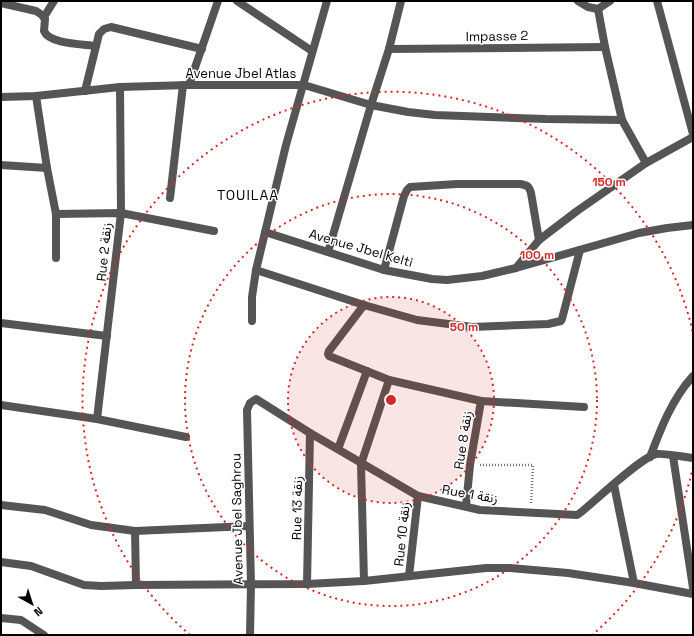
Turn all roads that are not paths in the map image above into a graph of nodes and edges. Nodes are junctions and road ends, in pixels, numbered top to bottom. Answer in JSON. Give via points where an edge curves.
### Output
{"nodes":[{"id":1,"x":54,"y":1,"type":"edge"},
{"id":2,"x":218,"y":1,"type":"edge"},
{"id":3,"x":237,"y":1,"type":"edge"},
{"id":4,"x":328,"y":1,"type":"edge"},
{"id":5,"x":401,"y":1,"type":"edge"},
{"id":6,"x":578,"y":1,"type":"edge"},
{"id":7,"x":610,"y":1,"type":"edge"},
{"id":8,"x":657,"y":1,"type":"edge"},
{"id":9,"x":1,"y":3,"type":"edge"},
{"id":10,"x":598,"y":9,"type":"junction"},
{"id":11,"x":44,"y":17,"type":"junction"},
{"id":12,"x":96,"y":46,"type":"junction"},
{"id":13,"x":605,"y":47,"type":"junction"},
{"id":14,"x":202,"y":49,"type":"junction"},
{"id":15,"x":389,"y":49,"type":"junction"},
{"id":16,"x":312,"y":51,"type":"junction"},
{"id":17,"x":186,"y":85,"type":"junction"},
{"id":18,"x":304,"y":85,"type":"junction"},
{"id":19,"x":120,"y":87,"type":"junction"},
{"id":20,"x":85,"y":91,"type":"junction"},
{"id":21,"x":36,"y":96,"type":"junction"},
{"id":22,"x":1,"y":97,"type":"edge"},
{"id":23,"x":371,"y":105,"type":"junction"},
{"id":24,"x":622,"y":120,"type":"junction"},
{"id":25,"x":693,"y":136,"type":"edge"},
{"id":26,"x":646,"y":163,"type":"junction"},
{"id":27,"x":1,"y":165,"type":"edge"},
{"id":28,"x":47,"y":168,"type":"junction"},
{"id":29,"x":170,"y":198,"type":"dead end"},
{"id":30,"x":121,"y":213,"type":"junction"},
{"id":31,"x":56,"y":214,"type":"junction"},
{"id":32,"x":693,"y":225,"type":"edge"},
{"id":33,"x":214,"y":231,"type":"dead end"},
{"id":34,"x":265,"y":232,"type":"junction"},
{"id":35,"x":540,"y":240,"type":"junction"},
{"id":36,"x":580,"y":250,"type":"junction"},
{"id":37,"x":328,"y":252,"type":"junction"},
{"id":38,"x":56,"y":258,"type":"dead end"},
{"id":39,"x":516,"y":268,"type":"junction"},
{"id":40,"x":256,"y":270,"type":"junction"},
{"id":41,"x":384,"y":270,"type":"junction"},
{"id":42,"x":364,"y":305,"type":"junction"},
{"id":43,"x":252,"y":321,"type":"dead end"},
{"id":44,"x":1,"y":323,"type":"edge"},
{"id":45,"x":107,"y":336,"type":"junction"},
{"id":46,"x":367,"y":371,"type":"junction"},
{"id":47,"x":693,"y":376,"type":"edge"},
{"id":48,"x":389,"y":380,"type":"junction"},
{"id":49,"x":481,"y":401,"type":"junction"},
{"id":50,"x":250,"y":403,"type":"joint"},
{"id":51,"x":1,"y":405,"type":"edge"},
{"id":52,"x":584,"y":407,"type":"dead end"},
{"id":53,"x":97,"y":419,"type":"junction"},
{"id":54,"x":310,"y":433,"type":"junction"},
{"id":55,"x":186,"y":437,"type":"dead end"},
{"id":56,"x":338,"y":449,"type":"junction"},
{"id":57,"x":673,"y":456,"type":"junction"},
{"id":58,"x":650,"y":457,"type":"junction"},
{"id":59,"x":693,"y":458,"type":"edge"},
{"id":60,"x":361,"y":464,"type":"junction"},
{"id":61,"x":614,"y":485,"type":"junction"},
{"id":62,"x":418,"y":496,"type":"junction"},
{"id":63,"x":1,"y":505,"type":"edge"},
{"id":64,"x":466,"y":506,"type":"junction"},
{"id":65,"x":249,"y":526,"type":"junction"},
{"id":66,"x":135,"y":531,"type":"junction"},
{"id":67,"x":1,"y":562,"type":"edge"},
{"id":68,"x":409,"y":576,"type":"junction"},
{"id":69,"x":364,"y":581,"type":"junction"},
{"id":70,"x":634,"y":583,"type":"junction"},
{"id":71,"x":251,"y":584,"type":"junction"},
{"id":72,"x":307,"y":584,"type":"junction"},
{"id":73,"x":136,"y":585,"type":"junction"},
{"id":74,"x":693,"y":588,"type":"edge"},
{"id":75,"x":693,"y":594,"type":"edge"},
{"id":76,"x":1,"y":618,"type":"edge"},
{"id":77,"x":44,"y":635,"type":"edge"},
{"id":78,"x":250,"y":635,"type":"edge"}],
"edges":[{"from":1,"to":11,"type":"street"},
{"from":2,"to":14,"type":"street"},
{"from":3,"to":16,"type":"street"},
{"from":4,"to":16,"type":"street"},
{"from":5,"to":15,"type":"street"},
{"from":6,"to":10,"type":"street"},
{"from":7,"to":10,"type":"street"},
{"from":8,"to":25,"type":"street"},
{"from":9,"to":11,"type":"street","via":[[36,11]]},
{"from":10,"to":13,"type":"street"},
{"from":11,"to":12,"type":"street","via":[[44,31],[49,37],[58,41]]},
{"from":12,"to":14,"type":"street","via":[[100,32],[112,28]]},
{"from":12,"to":20,"type":"street"},
{"from":13,"to":15,"type":"street","name":"Impasse 2"},
{"from":13,"to":24,"type":"street"},
{"from":14,"to":17,"type":"street"},
{"from":15,"to":23,"type":"street"},
{"from":16,"to":18,"type":"street"},
{"from":17,"to":18,"type":"street","name":"Avenue Jbel Atlas"},
{"from":17,"to":19,"type":"street","name":"Avenue Jbel Atlas"},
{"from":17,"to":29,"type":"street"},
{"from":18,"to":23,"type":"street","name":"Avenue Jbel Atlas"},
{"from":18,"to":34,"type":"street","via":[[286,145]]},
{"from":19,"to":20,"type":"street","name":"Avenue Jbel Atlas"},
{"from":19,"to":30,"type":"street","name":"Rue 2 زنقة"},
{"from":20,"to":21,"type":"street","name":"Avenue Jbel Atlas"},
{"from":21,"to":22,"type":"street","name":"Avenue Jbel Atlas"},
{"from":21,"to":28,"type":"street"},
{"from":23,"to":24,"type":"street","name":"Avenue Jbel Atlas","via":[[435,115]]},
{"from":23,"to":37,"type":"street"},
{"from":24,"to":26,"type":"street"},
{"from":25,"to":26,"type":"street"},
{"from":26,"to":35,"type":"street"},
{"from":27,"to":28,"type":"street"},
{"from":28,"to":31,"type":"street"},
{"from":30,"to":31,"type":"street"},
{"from":30,"to":33,"type":"street"},
{"from":30,"to":45,"type":"street","name":"Rue 2 زنقة"},
{"from":31,"to":38,"type":"street"},
{"from":32,"to":36,"type":"street","name":"Avenue Jbel Kelti","via":[[639,233]]},
{"from":34,"to":37,"type":"street","name":"Avenue Jbel Kelti"},
{"from":34,"to":40,"type":"street"},
{"from":35,"to":39,"type":"street"},
{"from":35,"to":41,"type":"street","via":[[531,193],[526,185],[457,184],[410,187],[404,196]]},
{"from":36,"to":39,"type":"street","name":"Avenue Jbel Kelti"},
{"from":36,"to":42,"type":"street","via":[[564,313],[561,321],[555,323],[472,327],[417,320]]},
{"from":37,"to":41,"type":"street","name":"Avenue Jbel Kelti"},
{"from":39,"to":41,"type":"street","name":"Avenue Jbel Kelti","via":[[482,276],[447,280]]},
{"from":40,"to":42,"type":"street"},
{"from":40,"to":43,"type":"street","via":[[252,292]]},
{"from":42,"to":46,"type":"street","via":[[328,354]]},
{"from":44,"to":45,"type":"street"},
{"from":45,"to":53,"type":"street","name":"Rue 2 زنقة"},
{"from":46,"to":48,"type":"street"},
{"from":46,"to":56,"type":"street"},
{"from":47,"to":58,"type":"street","via":[[670,411]]},
{"from":48,"to":49,"type":"street"},
{"from":48,"to":60,"type":"street"},
{"from":49,"to":52,"type":"street"},
{"from":49,"to":64,"type":"street","name":"Rue 8 زنقة"},
{"from":50,"to":54,"type":"street","name":"Rue 1 زنقة","via":[[256,399]]},
{"from":50,"to":65,"type":"street","name":"Avenue Jbel Saghrou","via":[[247,410]]},
{"from":51,"to":53,"type":"street"},
{"from":53,"to":55,"type":"street"},
{"from":54,"to":56,"type":"street","name":"Rue 1 زنقة"},
{"from":54,"to":72,"type":"street","name":"Rue 13 زنقة"},
{"from":56,"to":60,"type":"street","name":"Rue 1 زنقة"},
{"from":57,"to":58,"type":"street","via":[[658,454]]},
{"from":57,"to":59,"type":"street"},
{"from":57,"to":74,"type":"street"},
{"from":58,"to":61,"type":"street","name":"Rue 1 زنقة"},
{"from":60,"to":62,"type":"street","name":"Rue 1 زنقة"},
{"from":60,"to":69,"type":"street"},
{"from":61,"to":64,"type":"street","name":"Rue 1 زنقة","via":[[578,514],[497,512]]},
{"from":61,"to":70,"type":"street"},
{"from":62,"to":64,"type":"street","name":"Rue 1 زنقة"},
{"from":62,"to":68,"type":"street","name":"Rue 10 زنقة"},
{"from":63,"to":66,"type":"street","via":[[45,510],[91,525]]},
{"from":65,"to":66,"type":"street"},
{"from":65,"to":71,"type":"street","name":"Avenue Jbel Saghrou"},
{"from":66,"to":73,"type":"street"},
{"from":67,"to":73,"type":"street","via":[[31,566],[84,585]]},
{"from":68,"to":69,"type":"street"},
{"from":68,"to":70,"type":"street","via":[[510,568],[568,573]]},
{"from":69,"to":72,"type":"street"},
{"from":70,"to":75,"type":"street"},
{"from":71,"to":72,"type":"street"},
{"from":71,"to":73,"type":"street"},
{"from":71,"to":78,"type":"street","name":"Avenue Jbel Saghrou"},
{"from":76,"to":77,"type":"street","via":[[21,620]]}]}
